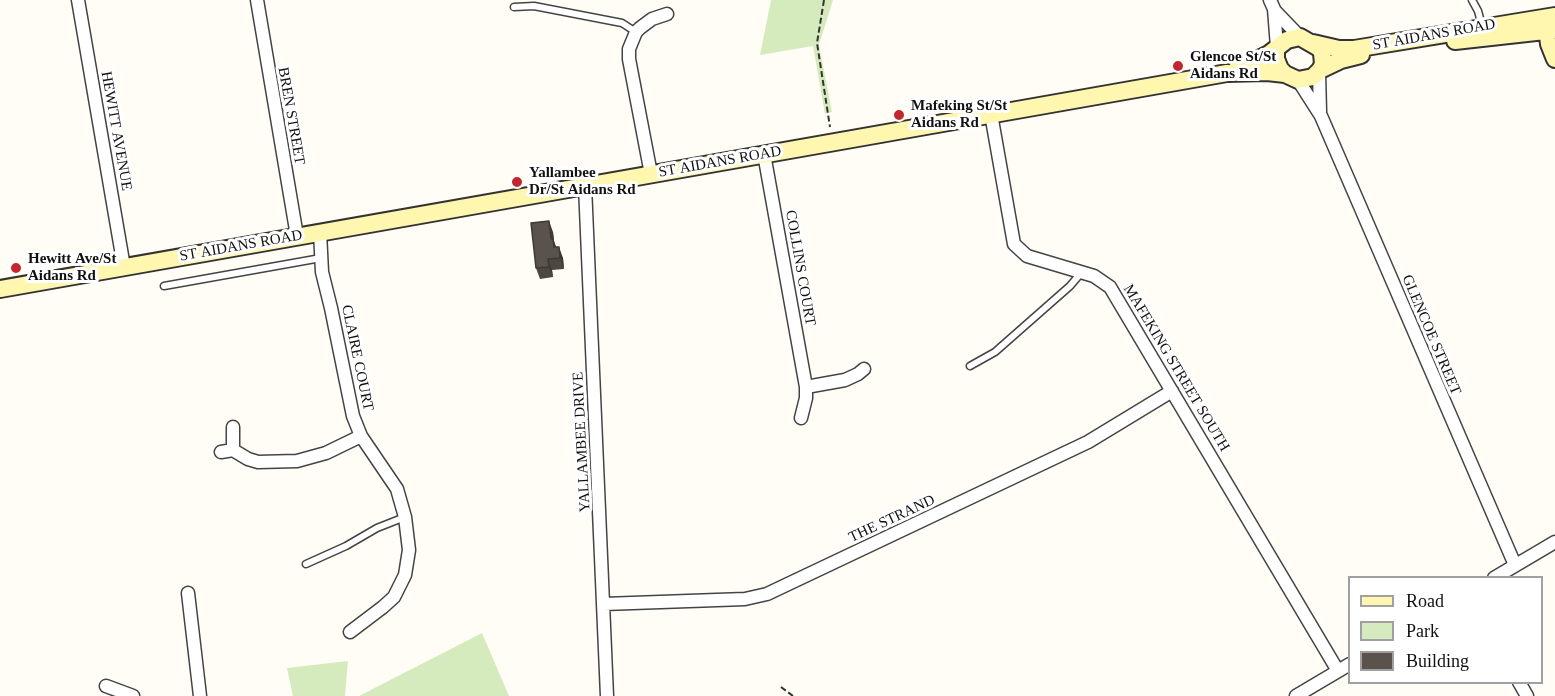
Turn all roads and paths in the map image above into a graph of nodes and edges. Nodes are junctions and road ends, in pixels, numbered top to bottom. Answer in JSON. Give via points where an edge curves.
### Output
{"nodes":[{"id":1,"x":78,"y":0,"type":"edge"},
{"id":2,"x":256,"y":0,"type":"edge"},
{"id":3,"x":824,"y":0,"type":"edge"},
{"id":4,"x":1472,"y":0,"type":"edge"},
{"id":5,"x":1272,"y":4,"type":"edge"},
{"id":6,"x":514,"y":7,"type":"dead end"},
{"id":7,"x":667,"y":14,"type":"dead end"},
{"id":8,"x":1551,"y":24,"type":"edge"},
{"id":9,"x":1482,"y":26,"type":"junction"},
{"id":10,"x":636,"y":32,"type":"junction"},
{"id":11,"x":1306,"y":40,"type":"junction"},
{"id":12,"x":1276,"y":48,"type":"junction"},
{"id":13,"x":1555,"y":59,"type":"edge"},
{"id":14,"x":1320,"y":71,"type":"junction"},
{"id":15,"x":1227,"y":74,"type":"junction"},
{"id":16,"x":1292,"y":77,"type":"junction"},
{"id":17,"x":991,"y":114,"type":"junction"},
{"id":18,"x":1321,"y":117,"type":"junction"},
{"id":19,"x":830,"y":129,"type":"dead end"},
{"id":20,"x":764,"y":154,"type":"junction"},
{"id":21,"x":651,"y":174,"type":"junction"},
{"id":22,"x":585,"y":186,"type":"junction"},
{"id":23,"x":320,"y":232,"type":"junction"},
{"id":24,"x":297,"y":236,"type":"junction"},
{"id":25,"x":321,"y":258,"type":"junction"},
{"id":26,"x":124,"y":267,"type":"junction"},
{"id":27,"x":1081,"y":272,"type":"junction"},
{"id":28,"x":164,"y":286,"type":"dead end"},
{"id":29,"x":0,"y":289,"type":"edge"},
{"id":30,"x":970,"y":366,"type":"dead end"},
{"id":31,"x":864,"y":369,"type":"dead end"},
{"id":32,"x":806,"y":387,"type":"junction"},
{"id":33,"x":1172,"y":391,"type":"junction"},
{"id":34,"x":801,"y":418,"type":"dead end"},
{"id":35,"x":233,"y":427,"type":"dead end"},
{"id":36,"x":362,"y":436,"type":"junction"},
{"id":37,"x":405,"y":517,"type":"junction"},
{"id":38,"x":1555,"y":542,"type":"edge"},
{"id":39,"x":306,"y":564,"type":"dead end"},
{"id":40,"x":1515,"y":566,"type":"junction"},
{"id":41,"x":1498,"y":576,"type":"edge"},
{"id":42,"x":188,"y":593,"type":"dead end"},
{"id":43,"x":604,"y":604,"type":"junction"},
{"id":44,"x":350,"y":632,"type":"dead end"},
{"id":45,"x":1348,"y":665,"type":"edge"},
{"id":46,"x":1338,"y":671,"type":"junction"},
{"id":47,"x":106,"y":686,"type":"dead end"},
{"id":48,"x":781,"y":687,"type":"dead end"},
{"id":49,"x":133,"y":696,"type":"edge"},
{"id":50,"x":201,"y":696,"type":"edge"},
{"id":51,"x":607,"y":696,"type":"edge"},
{"id":52,"x":793,"y":696,"type":"edge"},
{"id":53,"x":1296,"y":696,"type":"edge"}],
"edges":[{"from":1,"to":26,"type":"street","name":"HEWITT AVENUE"},
{"from":2,"to":24,"type":"street","name":"BREN STREET"},
{"from":3,"to":19,"type":"path","via":[[817,40]]},
{"from":4,"to":9,"type":"lane"},
{"from":5,"to":11,"type":"street"},
{"from":5,"to":12,"type":"street"},
{"from":6,"to":10,"type":"lane","via":[[534,6],[622,23]]},
{"from":7,"to":10,"type":"street"},
{"from":8,"to":9,"type":"street","name":"ST AIDANS ROAD"},
{"from":8,"to":13,"type":"street"},
{"from":8,"to":14,"type":"street","name":"ST AIDANS ROAD","via":[[1341,60]]},
{"from":9,"to":11,"type":"street","name":"ST AIDANS ROAD","via":[[1354,49]]},
{"from":10,"to":21,"type":"street","via":[[629,59]]},
{"from":11,"to":12,"type":"street","via":[[1287,40]]},
{"from":11,"to":14,"type":"street","via":[[1322,53]]},
{"from":12,"to":15,"type":"street","name":"ST AIDANS ROAD"},
{"from":12,"to":16,"type":"street","via":[[1278,64]]},
{"from":14,"to":16,"type":"street","via":[[1308,80]]},
{"from":14,"to":18,"type":"street","name":"GLENCOE STREET"},
{"from":15,"to":16,"type":"street","name":"ST AIDANS ROAD","via":[[1275,72]]},
{"from":15,"to":17,"type":"street","name":"ST AIDANS ROAD"},
{"from":16,"to":18,"type":"street","name":"GLENCOE STREET"},
{"from":17,"to":20,"type":"street","name":"ST AIDANS ROAD"},
{"from":17,"to":27,"type":"street","name":"MAFEKING STREET SOUTH","via":[[1014,244],[1027,256]]},
{"from":18,"to":40,"type":"street","name":"GLENCOE STREET"},
{"from":20,"to":21,"type":"street","name":"ST AIDANS ROAD"},
{"from":20,"to":32,"type":"street","name":"COLLINS COURT"},
{"from":21,"to":22,"type":"street","name":"ST AIDANS ROAD"},
{"from":22,"to":23,"type":"street","name":"ST AIDANS ROAD"},
{"from":22,"to":43,"type":"street","name":"YALLAMBEE DRIVE"},
{"from":23,"to":24,"type":"street","name":"ST AIDANS ROAD"},
{"from":23,"to":25,"type":"street","name":"CLAIRE COURT"},
{"from":24,"to":26,"type":"street","name":"ST AIDANS ROAD"},
{"from":25,"to":28,"type":"lane","name":"ST AIDANS ROAD"},
{"from":25,"to":36,"type":"street","name":"CLAIRE COURT","via":[[349,400]]},
{"from":26,"to":29,"type":"street","name":"ST AIDANS ROAD"},
{"from":27,"to":30,"type":"lane","via":[[994,352]]},
{"from":27,"to":33,"type":"street","name":"MAFEKING STREET SOUTH","via":[[1110,287]]},
{"from":31,"to":32,"type":"street","via":[[845,380]]},
{"from":32,"to":34,"type":"street","name":"COLLINS COURT"},
{"from":33,"to":43,"type":"street","name":"THE STRAND","via":[[1088,442],[767,594],[745,599]]},
{"from":33,"to":46,"type":"street","name":"MAFEKING STREET SOUTH"},
{"from":35,"to":36,"type":"street","via":[[227,451],[258,462],[297,461]]},
{"from":36,"to":37,"type":"street","name":"CLAIRE COURT","via":[[392,479]]},
{"from":37,"to":39,"type":"lane"},
{"from":37,"to":44,"type":"street","name":"CLAIRE COURT","via":[[409,549],[401,585],[383,608]]},
{"from":38,"to":40,"type":"street"},
{"from":40,"to":41,"type":"street"},
{"from":42,"to":50,"type":"street"},
{"from":43,"to":51,"type":"street","name":"YALLAMBEE DRIVE"},
{"from":45,"to":46,"type":"street"},
{"from":46,"to":53,"type":"street"},
{"from":47,"to":49,"type":"street"},
{"from":48,"to":52,"type":"path"}]}
